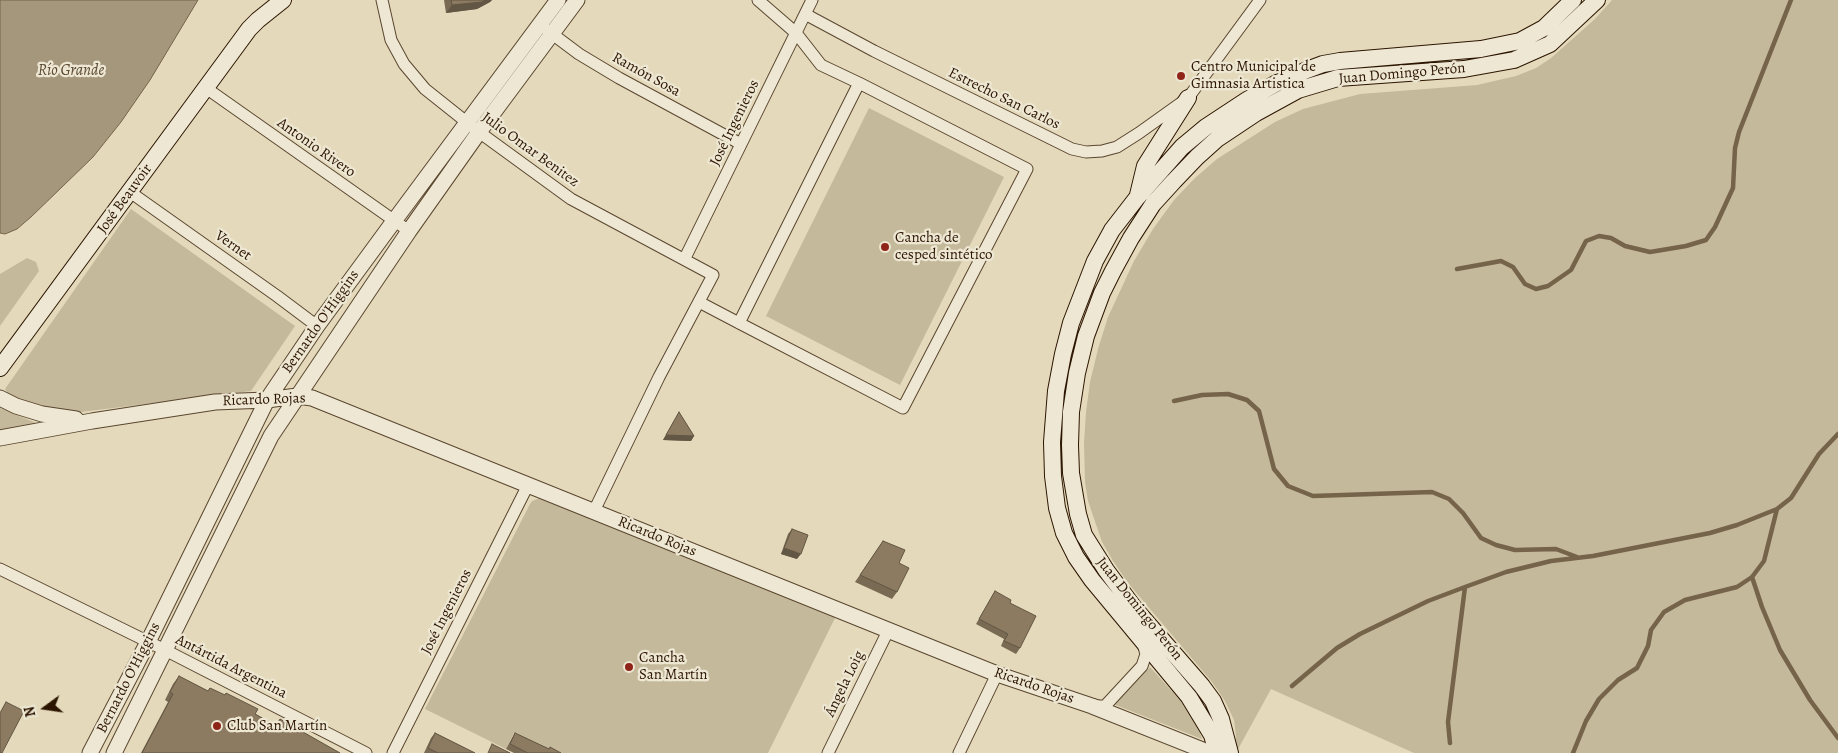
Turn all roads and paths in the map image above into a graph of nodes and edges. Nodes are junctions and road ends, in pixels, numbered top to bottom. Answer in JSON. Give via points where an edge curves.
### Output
{"nodes":[{"id":1,"x":262,"y":0,"type":"edge"},
{"id":2,"x":282,"y":0,"type":"edge"},
{"id":3,"x":382,"y":0,"type":"edge"},
{"id":4,"x":558,"y":0,"type":"edge"},
{"id":5,"x":577,"y":0,"type":"edge"},
{"id":6,"x":758,"y":0,"type":"edge"},
{"id":7,"x":812,"y":0,"type":"edge"},
{"id":8,"x":1260,"y":0,"type":"edge"},
{"id":9,"x":1573,"y":0,"type":"edge"},
{"id":10,"x":1598,"y":0,"type":"edge"},
{"id":11,"x":805,"y":14,"type":"junction"},
{"id":12,"x":249,"y":29,"type":"junction"},
{"id":13,"x":546,"y":29,"type":"junction"},
{"id":14,"x":796,"y":33,"type":"junction"},
{"id":15,"x":859,"y":83,"type":"junction"},
{"id":16,"x":206,"y":88,"type":"junction"},
{"id":17,"x":1188,"y":98,"type":"junction"},
{"id":18,"x":473,"y":128,"type":"junction"},
{"id":19,"x":741,"y":144,"type":"junction"},
{"id":20,"x":130,"y":192,"type":"junction"},
{"id":21,"x":1136,"y":199,"type":"junction"},
{"id":22,"x":394,"y":221,"type":"junction"},
{"id":23,"x":409,"y":231,"type":"junction"},
{"id":24,"x":685,"y":258,"type":"junction"},
{"id":25,"x":699,"y":302,"type":"junction"},
{"id":26,"x":740,"y":323,"type":"junction"},
{"id":27,"x":317,"y":326,"type":"junction"},
{"id":28,"x":0,"y":368,"type":"edge"},
{"id":29,"x":297,"y":396,"type":"junction"},
{"id":30,"x":0,"y":398,"type":"edge"},
{"id":31,"x":267,"y":400,"type":"junction"},
{"id":32,"x":92,"y":421,"type":"junction"},
{"id":33,"x":0,"y":438,"type":"edge"},
{"id":34,"x":528,"y":485,"type":"junction"},
{"id":35,"x":594,"y":512,"type":"junction"},
{"id":36,"x":0,"y":569,"type":"edge"},
{"id":37,"x":889,"y":630,"type":"junction"},
{"id":38,"x":1142,"y":640,"type":"junction"},
{"id":39,"x":148,"y":642,"type":"junction"},
{"id":40,"x":165,"y":650,"type":"junction"},
{"id":41,"x":996,"y":674,"type":"junction"},
{"id":42,"x":1092,"y":706,"type":"junction"},
{"id":43,"x":90,"y":753,"type":"edge"},
{"id":44,"x":114,"y":753,"type":"edge"},
{"id":45,"x":366,"y":753,"type":"edge"},
{"id":46,"x":393,"y":753,"type":"edge"},
{"id":47,"x":828,"y":753,"type":"edge"},
{"id":48,"x":959,"y":753,"type":"edge"},
{"id":49,"x":1210,"y":753,"type":"edge"},
{"id":50,"x":1217,"y":753,"type":"edge"},
{"id":51,"x":1230,"y":753,"type":"edge"}],
"edges":[{"from":1,"to":12,"type":"main road","name":"José Beauvoir"},
{"from":2,"to":12,"type":"main road","name":"José Beauvoir"},
{"from":3,"to":18,"type":"street","name":"Julio Omar Benitez","via":[[391,40],[404,64],[425,89]]},
{"from":4,"to":13,"type":"street","name":"Bernardo O'Higgins"},
{"from":5,"to":13,"type":"street","name":"Bernardo O'Higgins"},
{"from":6,"to":14,"type":"street"},
{"from":7,"to":11,"type":"street","name":"José Ingenieros"},
{"from":8,"to":17,"type":"street","name":"Estrecho San Carlos"},
{"from":9,"to":21,"type":"main road","name":"Juan Domingo Perón","via":[[1550,23],[1520,41],[1473,50],[1340,61],[1323,64],[1275,84],[1206,127],[1182,148]]},
{"from":10,"to":51,"type":"main road","name":"Juan Domingo Perón","via":[[1550,44],[1514,60],[1464,69],[1338,78],[1298,90],[1256,113],[1217,139],[1153,204],[1112,271],[1086,336],[1075,383],[1070,445],[1078,514],[1084,535],[1106,570],[1212,701],[1222,719]]},
{"from":11,"to":14,"type":"street","name":"José Ingenieros"},
{"from":11,"to":17,"type":"street","name":"Estrecho San Carlos","via":[[1072,149],[1086,152],[1117,147]]},
{"from":12,"to":16,"type":"main road","name":"José Beauvoir"},
{"from":13,"to":18,"type":"street","name":"Bernardo O'Higgins"},
{"from":13,"to":19,"type":"street","name":"Ramón Sosa","via":[[579,54]]},
{"from":14,"to":15,"type":"street","via":[[822,65]]},
{"from":14,"to":19,"type":"street","name":"José Ingenieros"},
{"from":15,"to":26,"type":"street"},
{"from":15,"to":26,"type":"street","via":[[1027,169],[904,408]]},
{"from":16,"to":20,"type":"main road","name":"José Beauvoir"},
{"from":16,"to":22,"type":"street","name":"Antonio Rivero"},
{"from":17,"to":21,"type":"main road","via":[[1145,166]]},
{"from":18,"to":22,"type":"street","name":"Bernardo O'Higgins"},
{"from":18,"to":23,"type":"street","name":"Bernardo O'Higgins"},
{"from":18,"to":24,"type":"street","name":"Julio Omar Benitez","via":[[571,199]]},
{"from":19,"to":24,"type":"street","name":"José Ingenieros"},
{"from":20,"to":27,"type":"street","name":"Vernet"},
{"from":20,"to":28,"type":"main road","name":"José Beauvoir"},
{"from":21,"to":38,"type":"main road","name":"Juan Domingo Perón","via":[[1112,230],[1095,261],[1071,323],[1056,391],[1052,442],[1057,508],[1064,533],[1092,580]]},
{"from":22,"to":23,"type":"street","name":"Antonio Rivero"},
{"from":22,"to":27,"type":"street","name":"Bernardo O'Higgins"},
{"from":23,"to":29,"type":"street","name":"Bernardo O'Higgins"},
{"from":24,"to":25,"type":"street","name":"Julio Omar Benitez","via":[[713,274]]},
{"from":25,"to":26,"type":"street"},
{"from":25,"to":35,"type":"street","via":[[659,376]]},
{"from":27,"to":31,"type":"street","name":"Bernardo O'Higgins"},
{"from":29,"to":31,"type":"street","name":"Ricardo Rojas"},
{"from":29,"to":34,"type":"street","name":"Ricardo Rojas","via":[[323,401]]},
{"from":29,"to":40,"type":"street","name":"Bernardo O'Higgins","via":[[271,436]]},
{"from":30,"to":32,"type":"street","name":"Ricardo Rojas","via":[[42,414]]},
{"from":31,"to":32,"type":"street","name":"Ricardo Rojas","via":[[215,402]]},
{"from":31,"to":39,"type":"street","name":"Bernardo O'Higgins"},
{"from":32,"to":33,"type":"street","name":"Ricardo Rojas"},
{"from":34,"to":35,"type":"street","name":"Ricardo Rojas"},
{"from":34,"to":46,"type":"street","name":"José Ingenieros"},
{"from":35,"to":37,"type":"street","name":"Ricardo Rojas"},
{"from":36,"to":39,"type":"street","name":"Antártida Argentina"},
{"from":37,"to":41,"type":"street","name":"Ricardo Rojas"},
{"from":37,"to":47,"type":"street","name":"Ángela Loig"},
{"from":38,"to":42,"type":"street","via":[[1146,654],[1142,666],[1105,706]]},
{"from":38,"to":50,"type":"main road","name":"Juan Domingo Perón","via":[[1203,718]]},
{"from":39,"to":40,"type":"street","name":"Antártida Argentina"},
{"from":39,"to":43,"type":"street","name":"Bernardo O'Higgins"},
{"from":40,"to":44,"type":"street","name":"Bernardo O'Higgins"},
{"from":40,"to":45,"type":"street","name":"Antártida Argentina"},
{"from":41,"to":42,"type":"street","name":"Ricardo Rojas"},
{"from":41,"to":48,"type":"street"},
{"from":42,"to":49,"type":"street","name":"Ricardo Rojas"}]}
